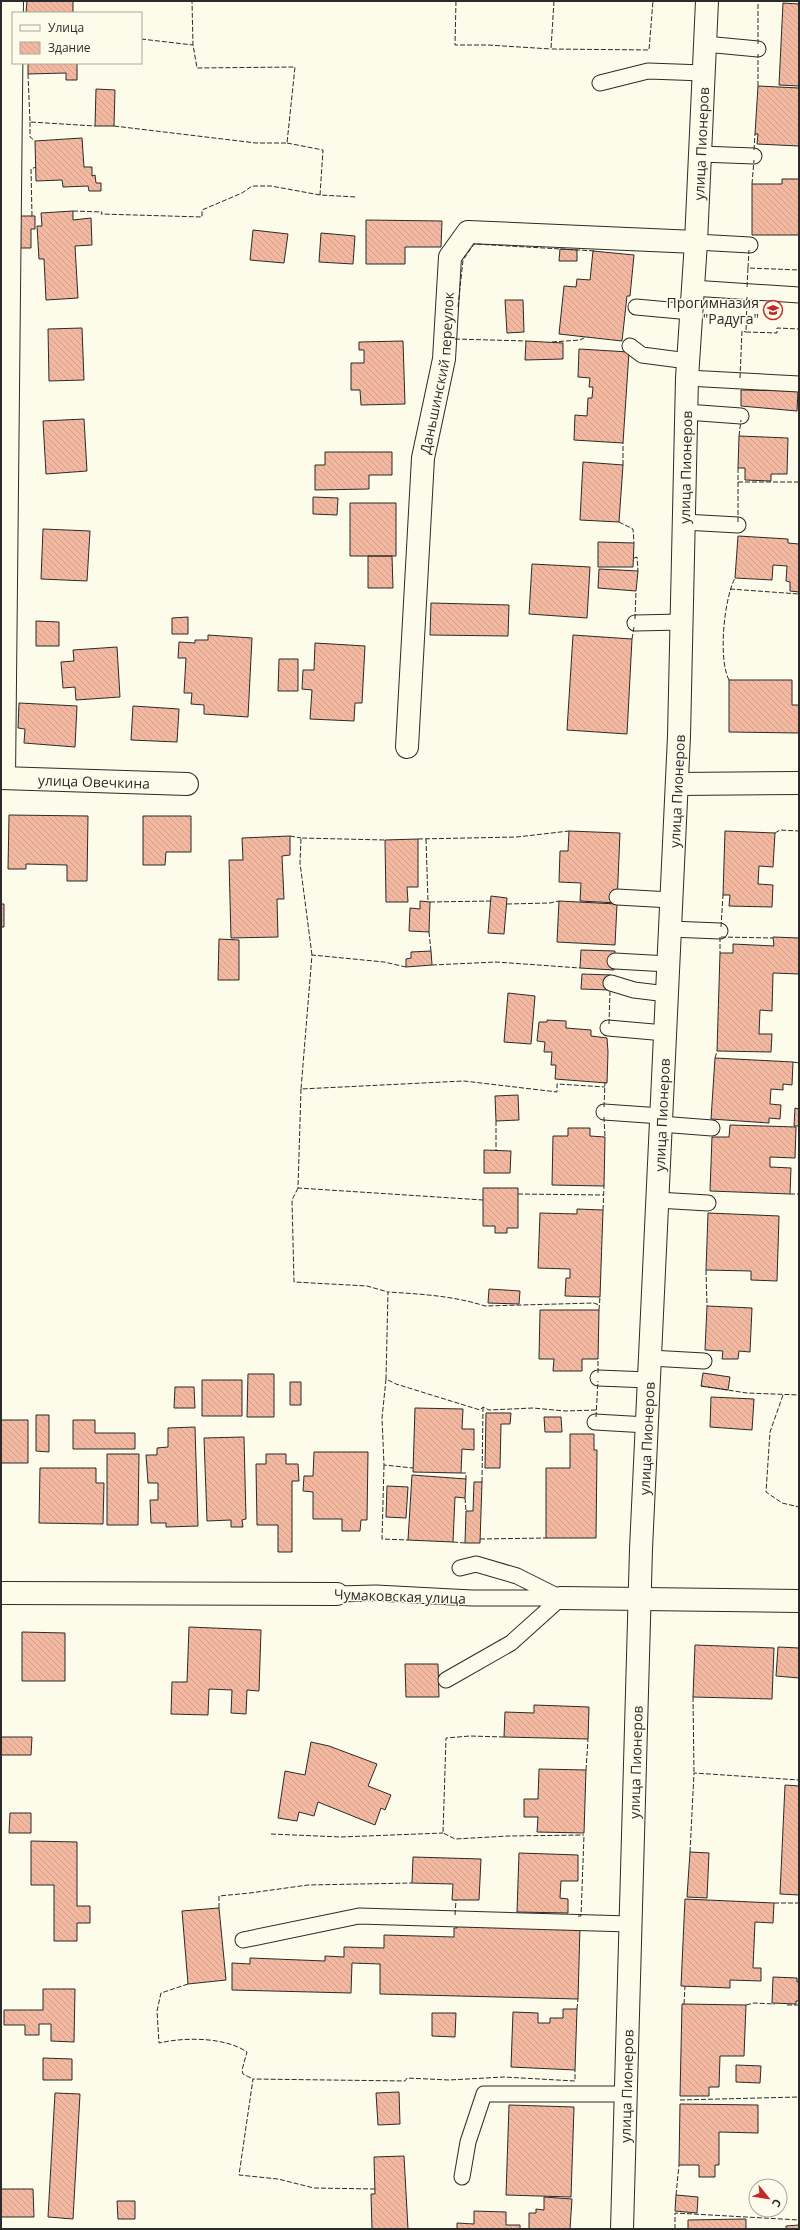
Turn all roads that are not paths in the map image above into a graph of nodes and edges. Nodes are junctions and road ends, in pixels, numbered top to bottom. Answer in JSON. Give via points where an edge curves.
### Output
{"nodes":[{"id":1,"x":12,"y":1,"type":"edge"},
{"id":2,"x":707,"y":1,"type":"edge"},
{"id":3,"x":705,"y":44,"type":"junction"},
{"id":4,"x":758,"y":49,"type":"dead end"},
{"id":5,"x":704,"y":73,"type":"junction"},
{"id":6,"x":600,"y":83,"type":"dead end"},
{"id":7,"x":700,"y":154,"type":"junction"},
{"id":8,"x":754,"y":156,"type":"dead end"},
{"id":9,"x":696,"y":242,"type":"junction"},
{"id":10,"x":750,"y":244,"type":"dead end"},
{"id":11,"x":692,"y":288,"type":"junction"},
{"id":12,"x":799,"y":295,"type":"edge"},
{"id":13,"x":636,"y":307,"type":"dead end"},
{"id":14,"x":691,"y":312,"type":"junction"},
{"id":15,"x":630,"y":346,"type":"dead end"},
{"id":16,"x":687,"y":370,"type":"junction"},
{"id":17,"x":799,"y":384,"type":"edge"},
{"id":18,"x":686,"y":412,"type":"junction"},
{"id":19,"x":741,"y":416,"type":"dead end"},
{"id":20,"x":684,"y":522,"type":"junction"},
{"id":21,"x":738,"y":525,"type":"dead end"},
{"id":22,"x":682,"y":622,"type":"junction"},
{"id":23,"x":635,"y":623,"type":"dead end"},
{"id":24,"x":407,"y":747,"type":"dead end"},
{"id":25,"x":3,"y":778,"type":"edge"},
{"id":26,"x":799,"y":783,"type":"edge"},
{"id":27,"x":187,"y":784,"type":"dead end"},
{"id":28,"x":677,"y":784,"type":"junction"},
{"id":29,"x":617,"y":897,"type":"dead end"},
{"id":30,"x":671,"y":900,"type":"junction"},
{"id":31,"x":670,"y":930,"type":"junction"},
{"id":32,"x":720,"y":931,"type":"dead end"},
{"id":33,"x":615,"y":961,"type":"dead end"},
{"id":34,"x":668,"y":964,"type":"junction"},
{"id":35,"x":611,"y":983,"type":"dead end"},
{"id":36,"x":667,"y":994,"type":"junction"},
{"id":37,"x":608,"y":1028,"type":"dead end"},
{"id":38,"x":665,"y":1033,"type":"junction"},
{"id":39,"x":604,"y":1112,"type":"dead end"},
{"id":40,"x":661,"y":1120,"type":"junction"},
{"id":41,"x":712,"y":1128,"type":"dead end"},
{"id":42,"x":657,"y":1200,"type":"junction"},
{"id":43,"x":708,"y":1203,"type":"dead end"},
{"id":44,"x":650,"y":1358,"type":"junction"},
{"id":45,"x":704,"y":1361,"type":"dead end"},
{"id":46,"x":598,"y":1378,"type":"dead end"},
{"id":47,"x":649,"y":1380,"type":"junction"},
{"id":48,"x":595,"y":1422,"type":"dead end"},
{"id":49,"x":647,"y":1425,"type":"junction"},
{"id":50,"x":460,"y":1568,"type":"dead end"},
{"id":51,"x":1,"y":1593,"type":"edge"},
{"id":52,"x":337,"y":1594,"type":"joint"},
{"id":53,"x":561,"y":1598,"type":"junction"},
{"id":54,"x":640,"y":1599,"type":"junction"},
{"id":55,"x":799,"y":1601,"type":"edge"},
{"id":56,"x":446,"y":1680,"type":"dead end"},
{"id":57,"x":630,"y":1924,"type":"junction"},
{"id":58,"x":243,"y":1940,"type":"dead end"},
{"id":59,"x":625,"y":2094,"type":"junction"},
{"id":60,"x":462,"y":2177,"type":"dead end"},
{"id":61,"x":622,"y":2229,"type":"edge"}],
"edges":[{"from":1,"to":25,"type":"street"},
{"from":2,"to":3,"type":"street","name":"улица Пионеров"},
{"from":3,"to":4,"type":"lane"},
{"from":3,"to":5,"type":"street","name":"улица Пионеров"},
{"from":5,"to":6,"type":"lane","via":[[648,71]]},
{"from":5,"to":7,"type":"street","name":"улица Пионеров"},
{"from":7,"to":8,"type":"lane"},
{"from":7,"to":9,"type":"street","name":"улица Пионеров"},
{"from":9,"to":10,"type":"lane"},
{"from":9,"to":11,"type":"street","name":"улица Пионеров"},
{"from":9,"to":24,"type":"street","name":"Даньшинский переулок","via":[[468,232],[450,257],[444,359],[423,458]]},
{"from":11,"to":12,"type":"lane"},
{"from":11,"to":14,"type":"street","name":"улица Пионеров"},
{"from":13,"to":14,"type":"lane"},
{"from":14,"to":16,"type":"street","name":"улица Пионеров"},
{"from":15,"to":16,"type":"lane","via":[[642,355]]},
{"from":16,"to":17,"type":"lane"},
{"from":16,"to":18,"type":"street","name":"улица Пионеров"},
{"from":18,"to":19,"type":"lane"},
{"from":18,"to":20,"type":"street","name":"улица Пионеров"},
{"from":20,"to":21,"type":"lane"},
{"from":20,"to":22,"type":"street","name":"улица Пионеров"},
{"from":22,"to":23,"type":"lane"},
{"from":22,"to":28,"type":"street","name":"улица Пионеров"},
{"from":25,"to":27,"type":"street","name":"улица Овечкина"},
{"from":26,"to":28,"type":"street"},
{"from":28,"to":30,"type":"street","name":"улица Пионеров"},
{"from":29,"to":30,"type":"lane"},
{"from":30,"to":31,"type":"street","name":"улица Пионеров"},
{"from":31,"to":32,"type":"lane"},
{"from":31,"to":34,"type":"street","name":"улица Пионеров"},
{"from":33,"to":34,"type":"lane"},
{"from":34,"to":36,"type":"street","name":"улица Пионеров"},
{"from":35,"to":36,"type":"lane","via":[[634,990]]},
{"from":36,"to":38,"type":"street","name":"улица Пионеров"},
{"from":37,"to":38,"type":"lane"},
{"from":38,"to":40,"type":"street","name":"улица Пионеров"},
{"from":39,"to":40,"type":"lane"},
{"from":40,"to":41,"type":"lane"},
{"from":40,"to":42,"type":"street","name":"улица Пионеров"},
{"from":42,"to":43,"type":"lane"},
{"from":42,"to":44,"type":"street","name":"улица Пионеров"},
{"from":44,"to":45,"type":"lane"},
{"from":44,"to":47,"type":"street","name":"улица Пионеров"},
{"from":46,"to":47,"type":"lane"},
{"from":47,"to":49,"type":"street","name":"улица Пионеров"},
{"from":48,"to":49,"type":"lane"},
{"from":49,"to":54,"type":"street","name":"улица Пионеров"},
{"from":50,"to":53,"type":"lane","via":[[476,1564],[518,1576]]},
{"from":51,"to":52,"type":"street","name":"Чумаковская улица"},
{"from":52,"to":53,"type":"lane","name":"Чумаковская улица"},
{"from":53,"to":54,"type":"street","name":"Чумаковская улица"},
{"from":53,"to":56,"type":"lane","via":[[511,1643]]},
{"from":54,"to":55,"type":"street","name":"Чумаковская улица"},
{"from":54,"to":57,"type":"street","name":"улица Пионеров"},
{"from":57,"to":58,"type":"lane","via":[[360,1916]]},
{"from":57,"to":59,"type":"street","name":"улица Пионеров"},
{"from":59,"to":60,"type":"lane","via":[[484,2094],[468,2142]]},
{"from":59,"to":61,"type":"street","name":"улица Пионеров"}]}
